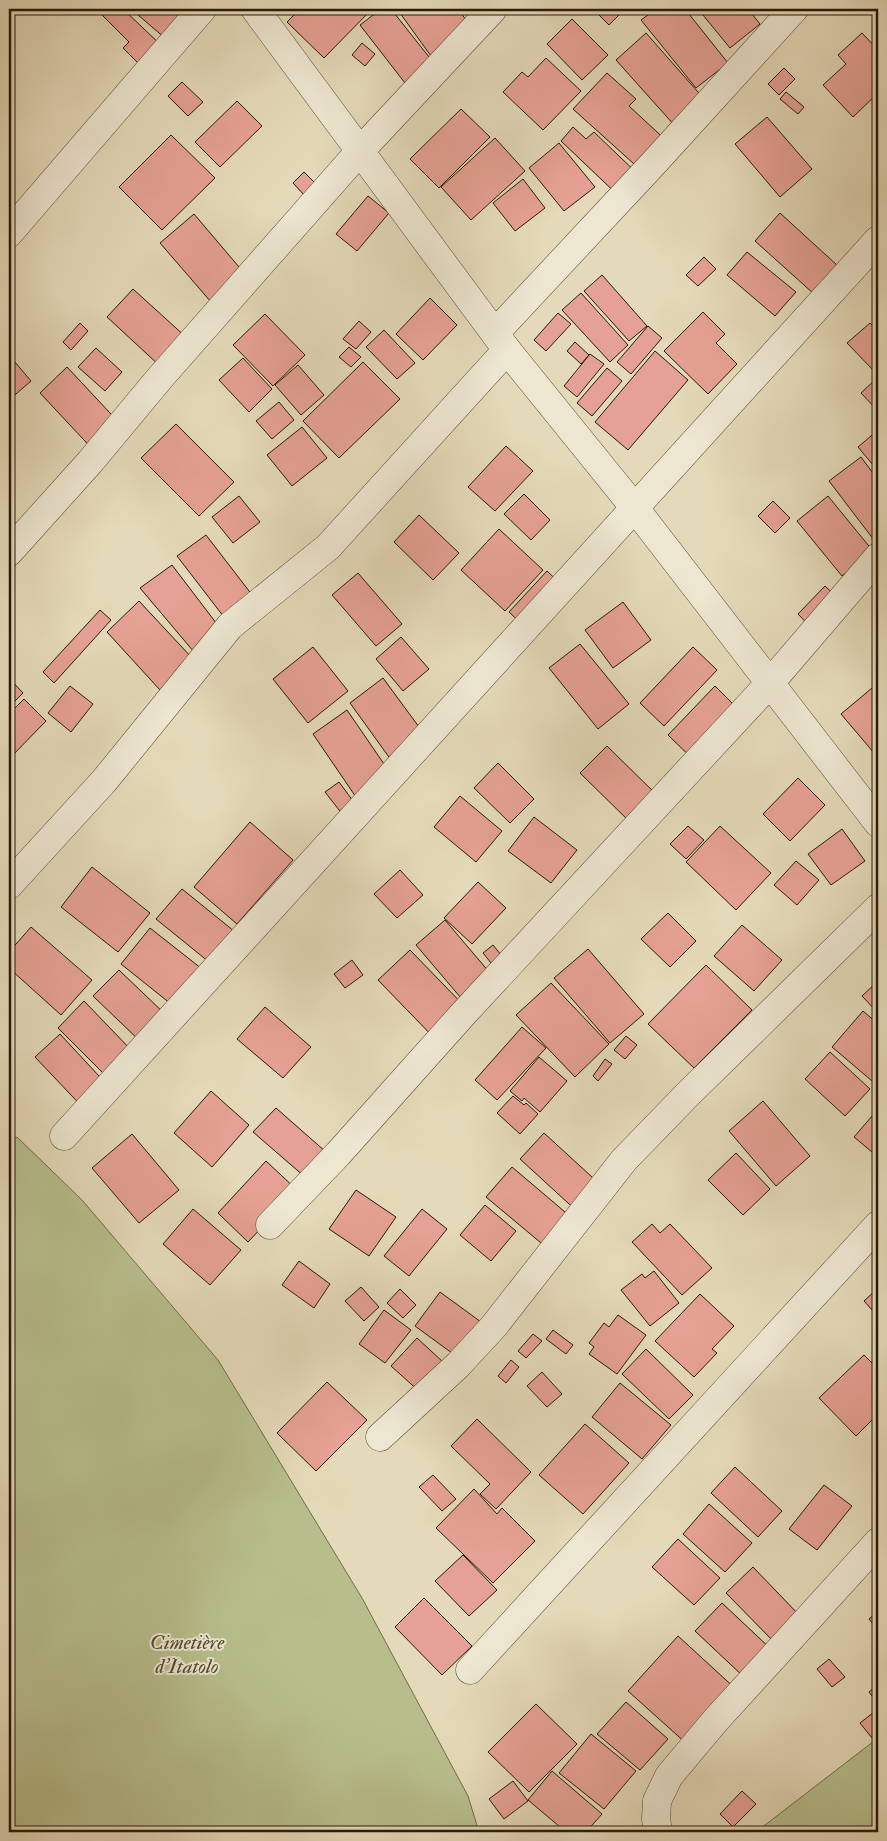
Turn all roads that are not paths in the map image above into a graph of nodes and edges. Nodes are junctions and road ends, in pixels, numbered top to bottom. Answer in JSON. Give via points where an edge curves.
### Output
{"nodes":[{"id":1,"x":202,"y":9,"type":"edge"},
{"id":2,"x":255,"y":9,"type":"edge"},
{"id":3,"x":493,"y":9,"type":"edge"},
{"id":4,"x":794,"y":9,"type":"edge"},
{"id":5,"x":359,"y":152,"type":"junction"},
{"id":6,"x":9,"y":233,"type":"edge"},
{"id":7,"x":878,"y":240,"type":"edge"},
{"id":8,"x":501,"y":342,"type":"junction"},
{"id":9,"x":634,"y":507,"type":"junction"},
{"id":10,"x":9,"y":552,"type":"edge"},
{"id":11,"x":878,"y":558,"type":"edge"},
{"id":12,"x":770,"y":682,"type":"junction"},
{"id":13,"x":878,"y":823,"type":"edge"},
{"id":14,"x":9,"y":885,"type":"edge"},
{"id":15,"x":878,"y":908,"type":"edge"},
{"id":16,"x":64,"y":1136,"type":"dead end"},
{"id":17,"x":270,"y":1225,"type":"dead end"},
{"id":18,"x":878,"y":1225,"type":"edge"},
{"id":19,"x":380,"y":1437,"type":"dead end"},
{"id":20,"x":878,"y":1542,"type":"edge"},
{"id":21,"x":470,"y":1670,"type":"dead end"},
{"id":22,"x":658,"y":1832,"type":"edge"}],
"edges":[{"from":1,"to":6,"type":"street"},
{"from":2,"to":5,"type":"street"},
{"from":3,"to":5,"type":"street"},
{"from":4,"to":8,"type":"street","via":[[652,165]]},
{"from":5,"to":8,"type":"street"},
{"from":5,"to":10,"type":"street"},
{"from":7,"to":9,"type":"street"},
{"from":8,"to":9,"type":"street"},
{"from":8,"to":14,"type":"street","via":[[328,547],[230,626],[104,781]]},
{"from":9,"to":12,"type":"street"},
{"from":9,"to":16,"type":"street"},
{"from":11,"to":12,"type":"street"},
{"from":12,"to":13,"type":"street"},
{"from":12,"to":17,"type":"street"},
{"from":15,"to":19,"type":"street","via":[[624,1160],[494,1326],[458,1365]]},
{"from":18,"to":21,"type":"street"},
{"from":20,"to":22,"type":"street","via":[[669,1776],[657,1801]]}]}
